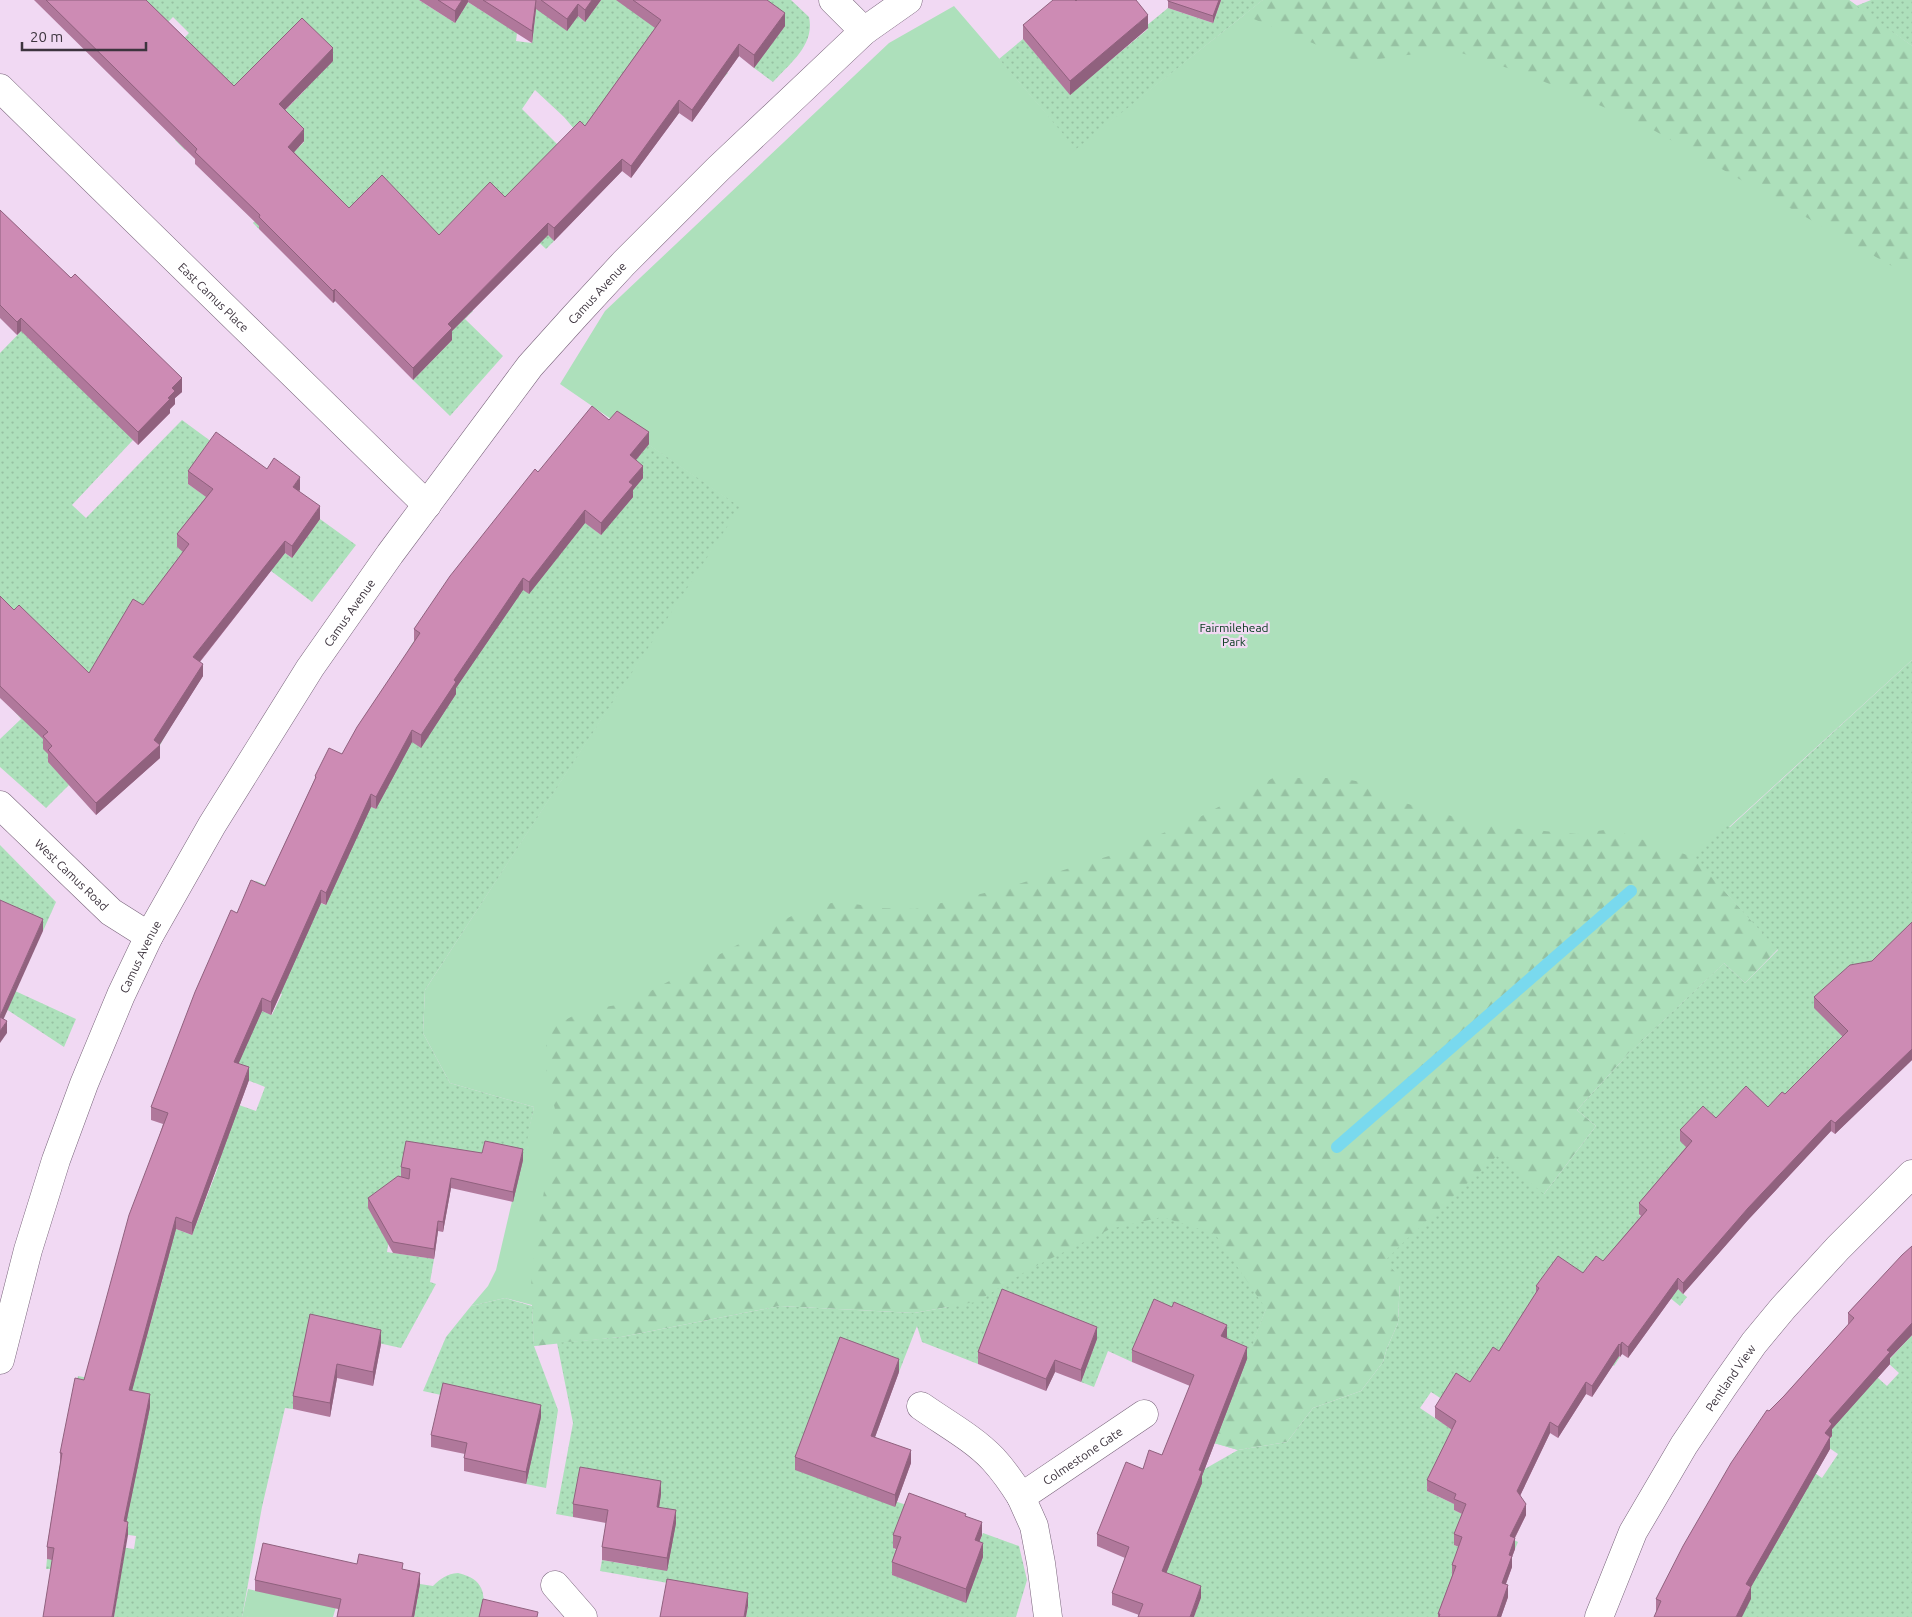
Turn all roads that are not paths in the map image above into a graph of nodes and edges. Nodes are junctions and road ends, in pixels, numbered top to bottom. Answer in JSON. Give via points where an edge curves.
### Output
{"nodes":[{"id":1,"x":833,"y":0,"type":"edge"},
{"id":2,"x":908,"y":0,"type":"edge"},
{"id":3,"x":864,"y":31,"type":"junction"},
{"id":4,"x":0,"y":88,"type":"edge"},
{"id":5,"x":427,"y":504,"type":"junction"},
{"id":6,"x":0,"y":805,"type":"edge"},
{"id":7,"x":149,"y":936,"type":"junction"},
{"id":8,"x":1912,"y":1174,"type":"edge"},
{"id":9,"x":0,"y":1360,"type":"edge"},
{"id":10,"x":921,"y":1406,"type":"dead end"},
{"id":11,"x":1144,"y":1414,"type":"dead end"},
{"id":12,"x":1021,"y":1497,"type":"junction"},
{"id":13,"x":555,"y":1585,"type":"dead end"},
{"id":14,"x":583,"y":1617,"type":"edge"},
{"id":15,"x":1048,"y":1617,"type":"edge"},
{"id":16,"x":1599,"y":1617,"type":"edge"}],
"edges":[{"from":1,"to":3,"type":"street"},
{"from":2,"to":3,"type":"street","name":"Camus Avenue"},
{"from":3,"to":5,"type":"street","name":"Camus Avenue","via":[[718,169],[575,316],[530,366]]},
{"from":4,"to":5,"type":"street","name":"East Camus Place"},
{"from":5,"to":7,"type":"street","name":"Camus Avenue","via":[[279,715]]},
{"from":6,"to":7,"type":"street","name":"West Camus Road","via":[[111,912]]},
{"from":7,"to":9,"type":"street","name":"Camus Avenue","via":[[99,1048],[56,1160],[28,1250]]},
{"from":8,"to":16,"type":"street","name":"Pentland View","via":[[1826,1261],[1777,1315],[1738,1365],[1684,1445],[1632,1532]]},
{"from":10,"to":12,"type":"street","via":[[993,1458]]},
{"from":11,"to":12,"type":"street","name":"Colmestone Gate"},
{"from":12,"to":15,"type":"street","via":[[1034,1526]]},
{"from":13,"to":14,"type":"street"}]}
